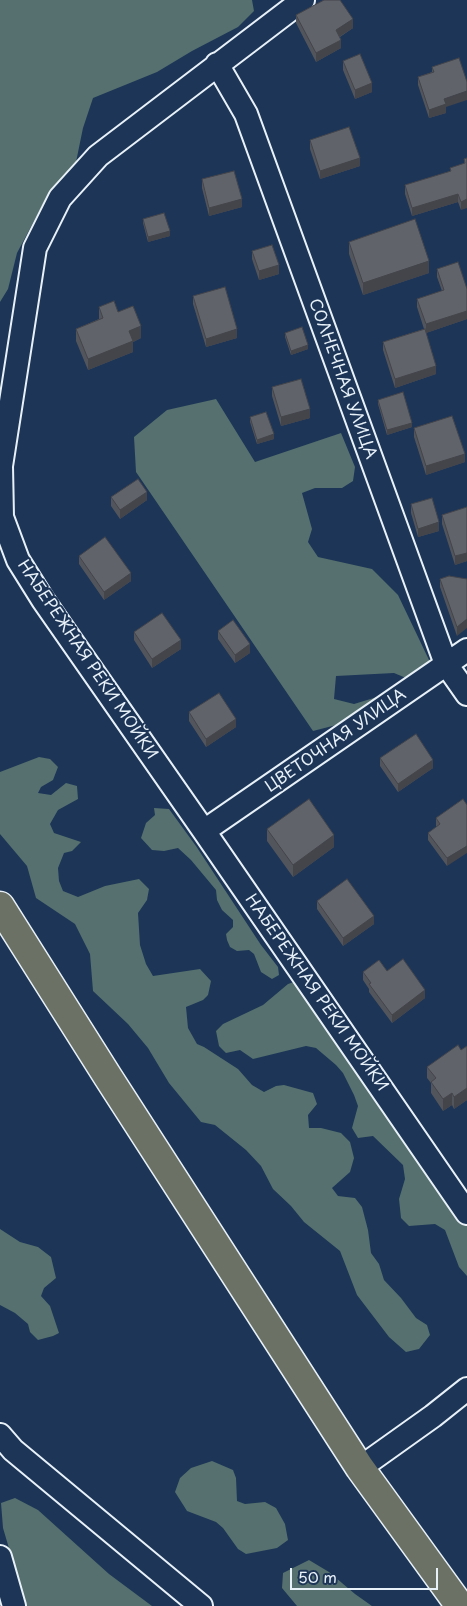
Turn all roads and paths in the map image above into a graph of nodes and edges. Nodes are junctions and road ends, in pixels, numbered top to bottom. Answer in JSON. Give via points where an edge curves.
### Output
{"nodes":[{"id":1,"x":303,"y":0,"type":"edge"},
{"id":2,"x":217,"y":64,"type":"junction"},
{"id":3,"x":467,"y":650,"type":"edge"},
{"id":4,"x":446,"y":664,"type":"junction"},
{"id":5,"x":467,"y":694,"type":"edge"},
{"id":6,"x":204,"y":831,"type":"junction"},
{"id":7,"x":0,"y":906,"type":"edge"},
{"id":8,"x":467,"y":1213,"type":"edge"},
{"id":9,"x":467,"y":1389,"type":"edge"},
{"id":10,"x":0,"y":1435,"type":"edge"},
{"id":11,"x":360,"y":1468,"type":"junction"},
{"id":12,"x":0,"y":1557,"type":"edge"},
{"id":13,"x":14,"y":1606,"type":"edge"},
{"id":14,"x":201,"y":1606,"type":"edge"},
{"id":15,"x":460,"y":1606,"type":"edge"}],
"edges":[{"from":1,"to":2,"type":"street"},
{"from":2,"to":4,"type":"street","name":"СОЛНЕЧНАЯ УЛИЦА","via":[[246,114]]},
{"from":2,"to":6,"type":"street","name":"НАБЕРЕЖНАЯ РЕКИ МОЙКИ","via":[[98,156],[60,198],[35,248],[1,466],[2,517],[18,560],[42,600]]},
{"from":3,"to":4,"type":"street","name":"ЦВЕТОЧНАЯ УЛИЦА"},
{"from":4,"to":5,"type":"street","name":"СОЛНЕЧНАЯ УЛИЦА"},
{"from":4,"to":6,"type":"street","name":"ЦВЕТОЧНАЯ УЛИЦА"},
{"from":6,"to":8,"type":"street","name":"НАБЕРЕЖНАЯ РЕКИ МОЙКИ"},
{"from":7,"to":11,"type":"main road"},
{"from":9,"to":11,"type":"street"},
{"from":10,"to":14,"type":"street","via":[[13,1450]]},
{"from":11,"to":15,"type":"main road"},
{"from":12,"to":13,"type":"street"}]}
